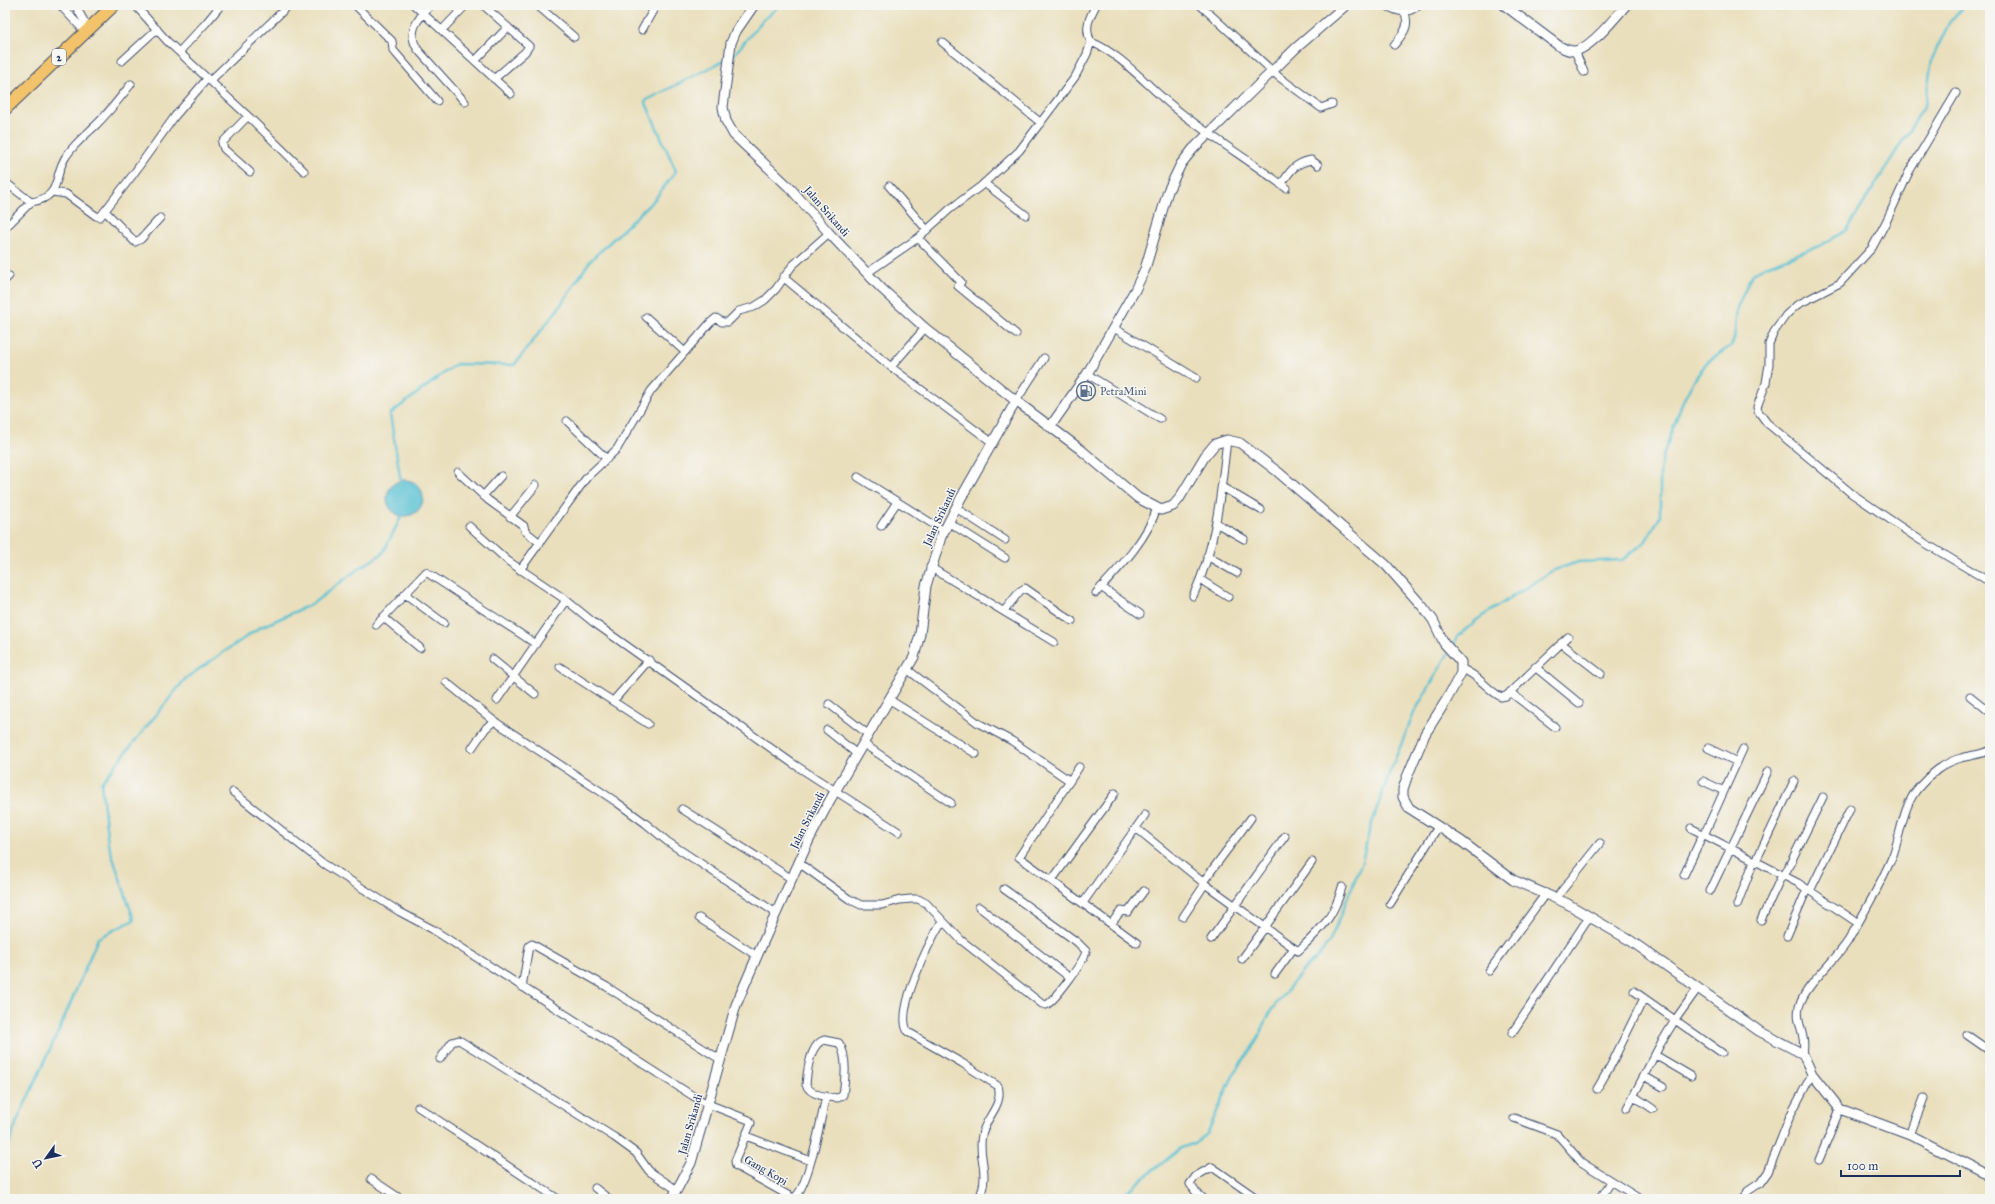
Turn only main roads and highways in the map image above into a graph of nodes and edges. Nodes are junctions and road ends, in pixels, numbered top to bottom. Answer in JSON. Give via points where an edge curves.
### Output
{"nodes":[{"id":1,"x":114,"y":5,"type":"edge"},
{"id":2,"x":5,"y":108,"type":"edge"}],
"edges":[{"from":1,"to":2,"type":"highway","number":"2"}]}
